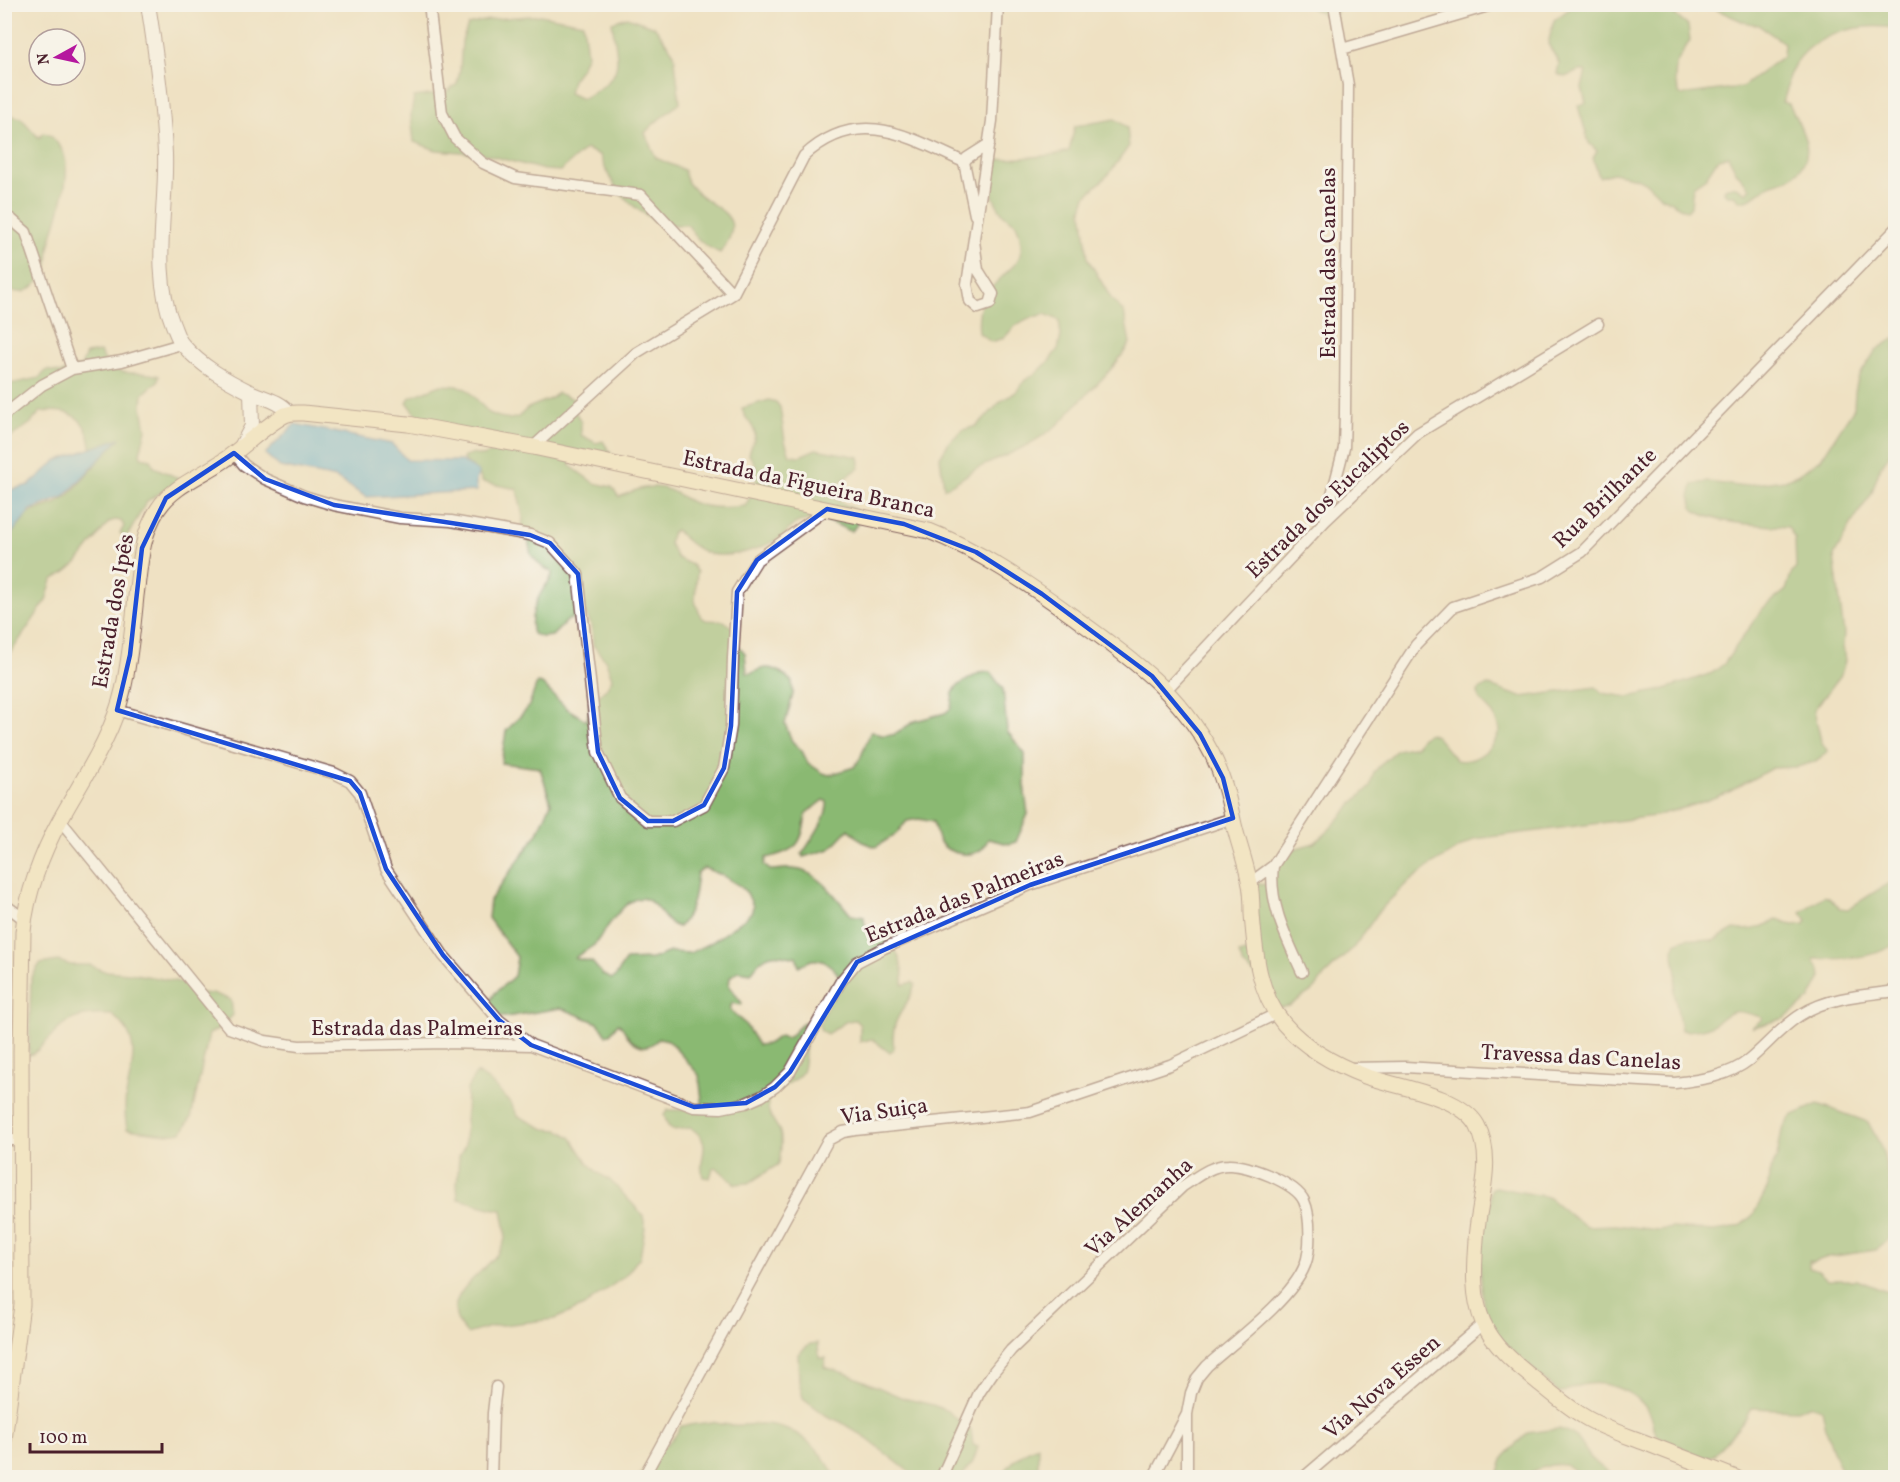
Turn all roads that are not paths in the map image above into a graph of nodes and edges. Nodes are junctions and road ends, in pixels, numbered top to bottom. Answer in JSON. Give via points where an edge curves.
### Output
{"nodes":[{"id":1,"x":148,"y":4,"type":"edge"},
{"id":2,"x":429,"y":4,"type":"edge"},
{"id":3,"x":998,"y":4,"type":"edge"},
{"id":4,"x":1334,"y":4,"type":"edge"},
{"id":5,"x":1495,"y":4,"type":"edge"},
{"id":6,"x":1342,"y":49,"type":"junction"},
{"id":7,"x":989,"y":144,"type":"junction"},
{"id":8,"x":964,"y":162,"type":"junction"},
{"id":9,"x":4,"y":219,"type":"edge"},
{"id":10,"x":977,"y":223,"type":"junction"},
{"id":11,"x":1896,"y":229,"type":"edge"},
{"id":12,"x":974,"y":241,"type":"junction"},
{"id":13,"x":733,"y":294,"type":"junction"},
{"id":14,"x":1598,"y":324,"type":"dead end"},
{"id":15,"x":182,"y":344,"type":"junction"},
{"id":16,"x":72,"y":369,"type":"junction"},
{"id":17,"x":251,"y":392,"type":"junction"},
{"id":18,"x":290,"y":413,"type":"junction"},
{"id":19,"x":4,"y":415,"type":"edge"},
{"id":20,"x":533,"y":447,"type":"junction"},
{"id":21,"x":236,"y":452,"type":"junction"},
{"id":22,"x":827,"y":509,"type":"junction"},
{"id":23,"x":1325,"y":521,"type":"junction"},
{"id":24,"x":1166,"y":690,"type":"junction"},
{"id":25,"x":117,"y":710,"type":"junction"},
{"id":26,"x":1233,"y":818,"type":"junction"},
{"id":27,"x":60,"y":820,"type":"junction"},
{"id":28,"x":1273,"y":866,"type":"junction"},
{"id":29,"x":1250,"y":883,"type":"junction"},
{"id":30,"x":4,"y":904,"type":"edge"},
{"id":31,"x":24,"y":919,"type":"junction"},
{"id":32,"x":1302,"y":972,"type":"dead end"},
{"id":33,"x":1896,"y":991,"type":"edge"},
{"id":34,"x":1276,"y":1014,"type":"junction"},
{"id":35,"x":531,"y":1045,"type":"junction"},
{"id":36,"x":1347,"y":1068,"type":"junction"},
{"id":37,"x":4,"y":1140,"type":"edge"},
{"id":38,"x":22,"y":1140,"type":"junction"},
{"id":39,"x":1484,"y":1323,"type":"junction"},
{"id":40,"x":496,"y":1387,"type":"dead end"},
{"id":41,"x":1187,"y":1414,"type":"junction"},
{"id":42,"x":4,"y":1440,"type":"edge"},
{"id":43,"x":491,"y":1478,"type":"edge"},
{"id":44,"x":644,"y":1478,"type":"edge"},
{"id":45,"x":941,"y":1478,"type":"edge"},
{"id":46,"x":1153,"y":1478,"type":"edge"},
{"id":47,"x":1187,"y":1478,"type":"edge"},
{"id":48,"x":1303,"y":1478,"type":"edge"},
{"id":49,"x":1736,"y":1478,"type":"edge"}],
"edges":[{"from":1,"to":15,"type":"street","name":"Estrada da Figueira Branca","via":[[161,89],[165,156],[162,284]]},
{"from":2,"to":13,"type":"street","via":[[442,113],[455,138],[483,163],[515,178],[641,195]]},
{"from":3,"to":7,"type":"street"},
{"from":4,"to":6,"type":"street","name":"Estrada das Canelas"},
{"from":5,"to":6,"type":"street"},
{"from":6,"to":23,"type":"street","name":"Estrada das Canelas","via":[[1349,130],[1344,448]]},
{"from":7,"to":8,"type":"street"},
{"from":7,"to":10,"type":"street"},
{"from":8,"to":10,"type":"street"},
{"from":8,"to":13,"type":"street","via":[[896,132],[867,129],[832,135],[804,156]]},
{"from":9,"to":16,"type":"street","via":[[11,219],[26,232]]},
{"from":10,"to":12,"type":"street"},
{"from":11,"to":28,"type":"street","name":"Rua Brilhante","via":[[1582,552],[1542,577],[1453,607],[1416,645]]},
{"from":12,"to":12,"type":"street","via":[[978,270],[993,294],[990,304],[978,308],[970,301],[967,284]]},
{"from":13,"to":20,"type":"street","via":[[636,353]]},
{"from":14,"to":23,"type":"street","name":"Estrada dos Eucaliptos","via":[[1418,433]]},
{"from":15,"to":16,"type":"street","via":[[122,361]]},
{"from":15,"to":17,"type":"street","name":"Estrada da Figueira Branca","via":[[215,373]]},
{"from":16,"to":19,"type":"street","via":[[42,385]]},
{"from":17,"to":18,"type":"street","name":"Estrada da Figueira Branca"},
{"from":17,"to":21,"type":"street","via":[[252,426]]},
{"from":18,"to":20,"type":"main road","name":"Estrada da Figueira Branca","via":[[408,424]]},
{"from":18,"to":21,"type":"main road","name":"Estrada dos Ipês"},
{"from":20,"to":22,"type":"main road","name":"Estrada da Figueira Branca"},
{"from":21,"to":22,"type":"street","via":[[244,465],[265,479],[334,505],[399,519],[451,521],[530,535],[550,543],[578,574],[598,752],[620,798],[648,821],[673,821],[704,805],[724,768],[731,726],[737,592],[756,560]]},
{"from":21,"to":25,"type":"main road","name":"Estrada dos Ipês","via":[[166,498],[157,511],[142,548],[130,655]]},
{"from":22,"to":24,"type":"main road","name":"Estrada da Figueira Branca","via":[[929,531],[961,544],[1042,594],[1133,660]]},
{"from":23,"to":24,"type":"street","name":"Estrada dos Eucaliptos"},
{"from":24,"to":26,"type":"main road","name":"Estrada da Figueira Branca","via":[[1186,713],[1212,755],[1231,802]]},
{"from":25,"to":27,"type":"main road","name":"Estrada dos Ipês","via":[[95,761]]},
{"from":25,"to":35,"type":"street","via":[[334,773],[350,782],[360,793],[386,869],[443,955],[500,1020]]},
{"from":26,"to":29,"type":"main road","name":"Estrada da Figueira Branca"},
{"from":26,"to":35,"type":"street","name":"Estrada das Palmeiras","via":[[1030,885],[857,962],[841,981],[790,1072],[775,1087],[746,1103],[721,1108],[694,1107]]},
{"from":27,"to":31,"type":"main road","name":"Estrada dos Ipês","via":[[37,874]]},
{"from":27,"to":35,"type":"street","name":"Estrada das Palmeiras","via":[[229,1028],[265,1041],[299,1046]]},
{"from":28,"to":29,"type":"street","name":"Rua Brilhante"},
{"from":28,"to":32,"type":"street","via":[[1271,882],[1281,923]]},
{"from":29,"to":34,"type":"main road","name":"Estrada da Figueira Branca","via":[[1255,958]]},
{"from":30,"to":31,"type":"street"},
{"from":31,"to":38,"type":"main road","name":"Estrada dos Ipês"},
{"from":33,"to":36,"type":"street","name":"Travessa das Canelas","via":[[1823,1004],[1802,1013],[1748,1061],[1700,1080],[1675,1083],[1405,1067]]},
{"from":34,"to":36,"type":"main road","name":"Estrada da Figueira Branca","via":[[1305,1044]]},
{"from":34,"to":44,"type":"street","name":"Via Suiça","via":[[1170,1065],[1030,1112],[855,1130],[828,1140]]},
{"from":36,"to":39,"type":"main road","name":"Estrada da Figueira Branca","via":[[1447,1102],[1476,1123],[1486,1160],[1474,1260]]},
{"from":37,"to":38,"type":"street"},
{"from":38,"to":42,"type":"main road","name":"Estrada dos Ipês","via":[[22,1305]]},
{"from":39,"to":48,"type":"street","name":"Via Nova Essen"},
{"from":39,"to":49,"type":"main road","name":"Estrada da Figueira Branca","via":[[1508,1356],[1585,1417]]},
{"from":40,"to":43,"type":"street"},
{"from":41,"to":45,"type":"street","name":"Via Alemanha","via":[[1191,1393],[1202,1372],[1274,1306],[1306,1264],[1309,1238],[1304,1200],[1286,1184],[1247,1167],[1228,1164],[1210,1168],[1183,1186],[1011,1350],[979,1393]]},
{"from":41,"to":46,"type":"street","name":"Via Alemanha"},
{"from":41,"to":47,"type":"street"}]}
